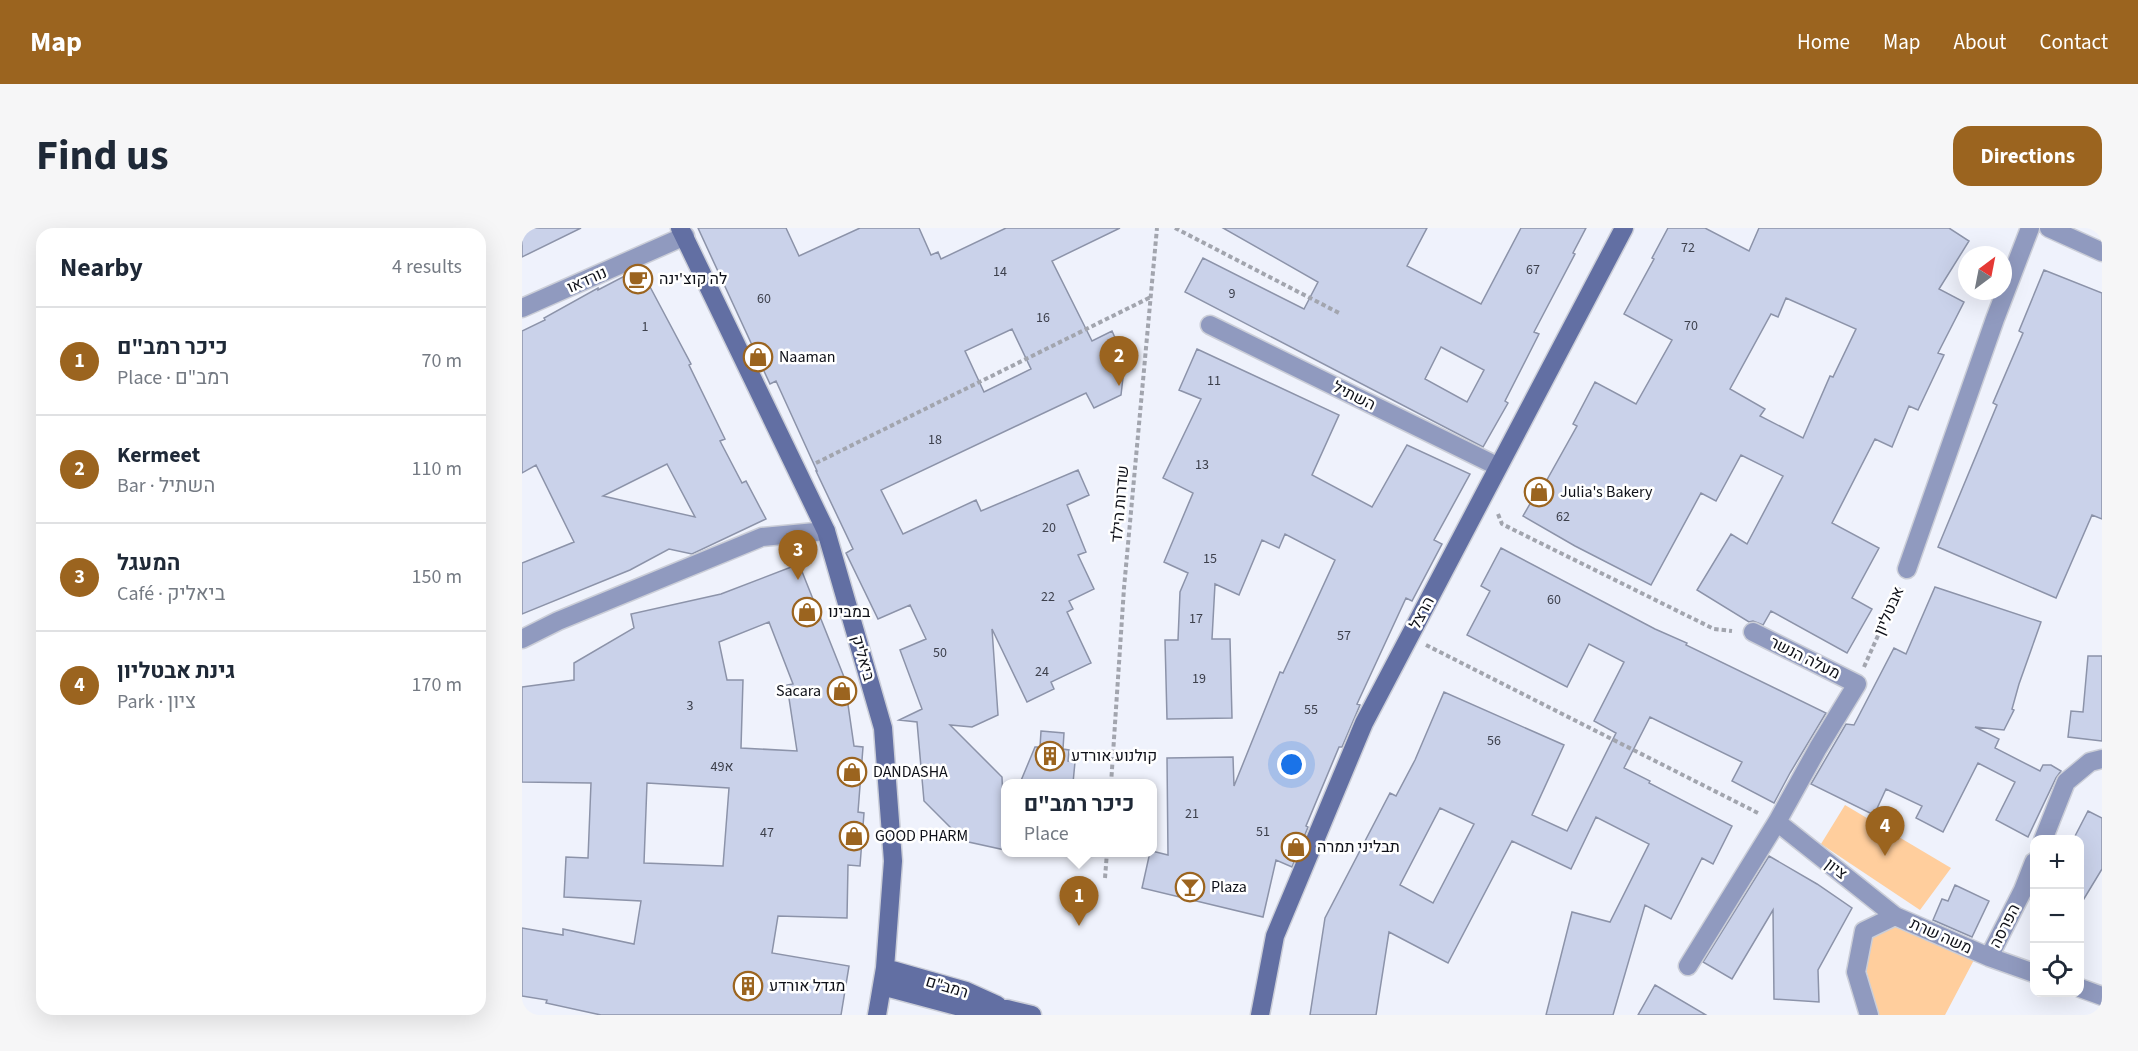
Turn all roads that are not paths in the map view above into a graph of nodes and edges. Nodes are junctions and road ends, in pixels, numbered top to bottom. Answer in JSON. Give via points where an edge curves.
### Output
{"nodes":[{"id":1,"x":1624,"y":228,"type":"edge"},
{"id":2,"x":2030,"y":228,"type":"edge"},
{"id":3,"x":2049,"y":228,"type":"edge"},
{"id":4,"x":682,"y":232,"type":"edge"},
{"id":5,"x":2102,"y":252,"type":"edge"},
{"id":6,"x":522,"y":308,"type":"edge"},
{"id":7,"x":1210,"y":325,"type":"dead end"},
{"id":8,"x":1497,"y":466,"type":"junction"},
{"id":9,"x":826,"y":531,"type":"junction"},
{"id":10,"x":1907,"y":569,"type":"road end"},
{"id":11,"x":1753,"y":632,"type":"road end"},
{"id":12,"x":522,"y":639,"type":"edge"},
{"id":13,"x":2102,"y":759,"type":"edge"},
{"id":14,"x":1777,"y":822,"type":"junction"},
{"id":15,"x":2045,"y":835,"type":"edge"},
{"id":16,"x":2030,"y":873,"type":"edge"},
{"id":17,"x":1895,"y":916,"type":"junction"},
{"id":18,"x":1989,"y":957,"type":"junction"},
{"id":19,"x":1688,"y":966,"type":"dead end"},
{"id":20,"x":885,"y":968,"type":"junction"},
{"id":21,"x":2030,"y":972,"type":"edge"},
{"id":22,"x":882,"y":986,"type":"junction"},
{"id":23,"x":2084,"y":990,"type":"edge"},
{"id":24,"x":2102,"y":996,"type":"edge"},
{"id":25,"x":1007,"y":1009,"type":"junction"},
{"id":26,"x":877,"y":1015,"type":"edge"},
{"id":27,"x":1032,"y":1015,"type":"edge"},
{"id":28,"x":1260,"y":1015,"type":"edge"},
{"id":29,"x":1869,"y":1015,"type":"edge"}],
"edges":[{"from":1,"to":8,"type":"street","name":"הרצל"},
{"from":2,"to":10,"type":"street","name":"אבטליון"},
{"from":3,"to":5,"type":"street"},
{"from":4,"to":6,"type":"street","name":"נורדאו"},
{"from":4,"to":9,"type":"street","name":"ביאליק"},
{"from":7,"to":8,"type":"street","name":"השתיל"},
{"from":8,"to":28,"type":"street","name":"הרצל","via":[[1364,723],[1275,936]]},
{"from":9,"to":12,"type":"street","via":[[762,537]]},
{"from":9,"to":20,"type":"street","name":"ביאליק","via":[[883,729],[893,861]]},
{"from":11,"to":14,"type":"street","name":"מעלה הנשר","via":[[1857,684]]},
{"from":13,"to":15,"type":"street","via":[[2090,762],[2066,782]]},
{"from":14,"to":17,"type":"street","name":"ציון"},
{"from":14,"to":19,"type":"street"},
{"from":16,"to":18,"type":"street","name":"הפרסה"},
{"from":17,"to":18,"type":"street","name":"משה שרת"},
{"from":17,"to":29,"type":"street","name":"משה שרת","via":[[1863,932],[1856,972]]},
{"from":18,"to":21,"type":"street","name":"משה שרת"},
{"from":20,"to":22,"type":"street","name":"ביאליק"},
{"from":20,"to":25,"type":"street","name":"רמב\"ם","via":[[966,992]]},
{"from":22,"to":25,"type":"street","name":"רמב\"ם","via":[[964,1008]]},
{"from":22,"to":26,"type":"street","name":"ביאליק"},
{"from":23,"to":24,"type":"street"},
{"from":25,"to":27,"type":"street","name":"רמב\"ם"}]}
